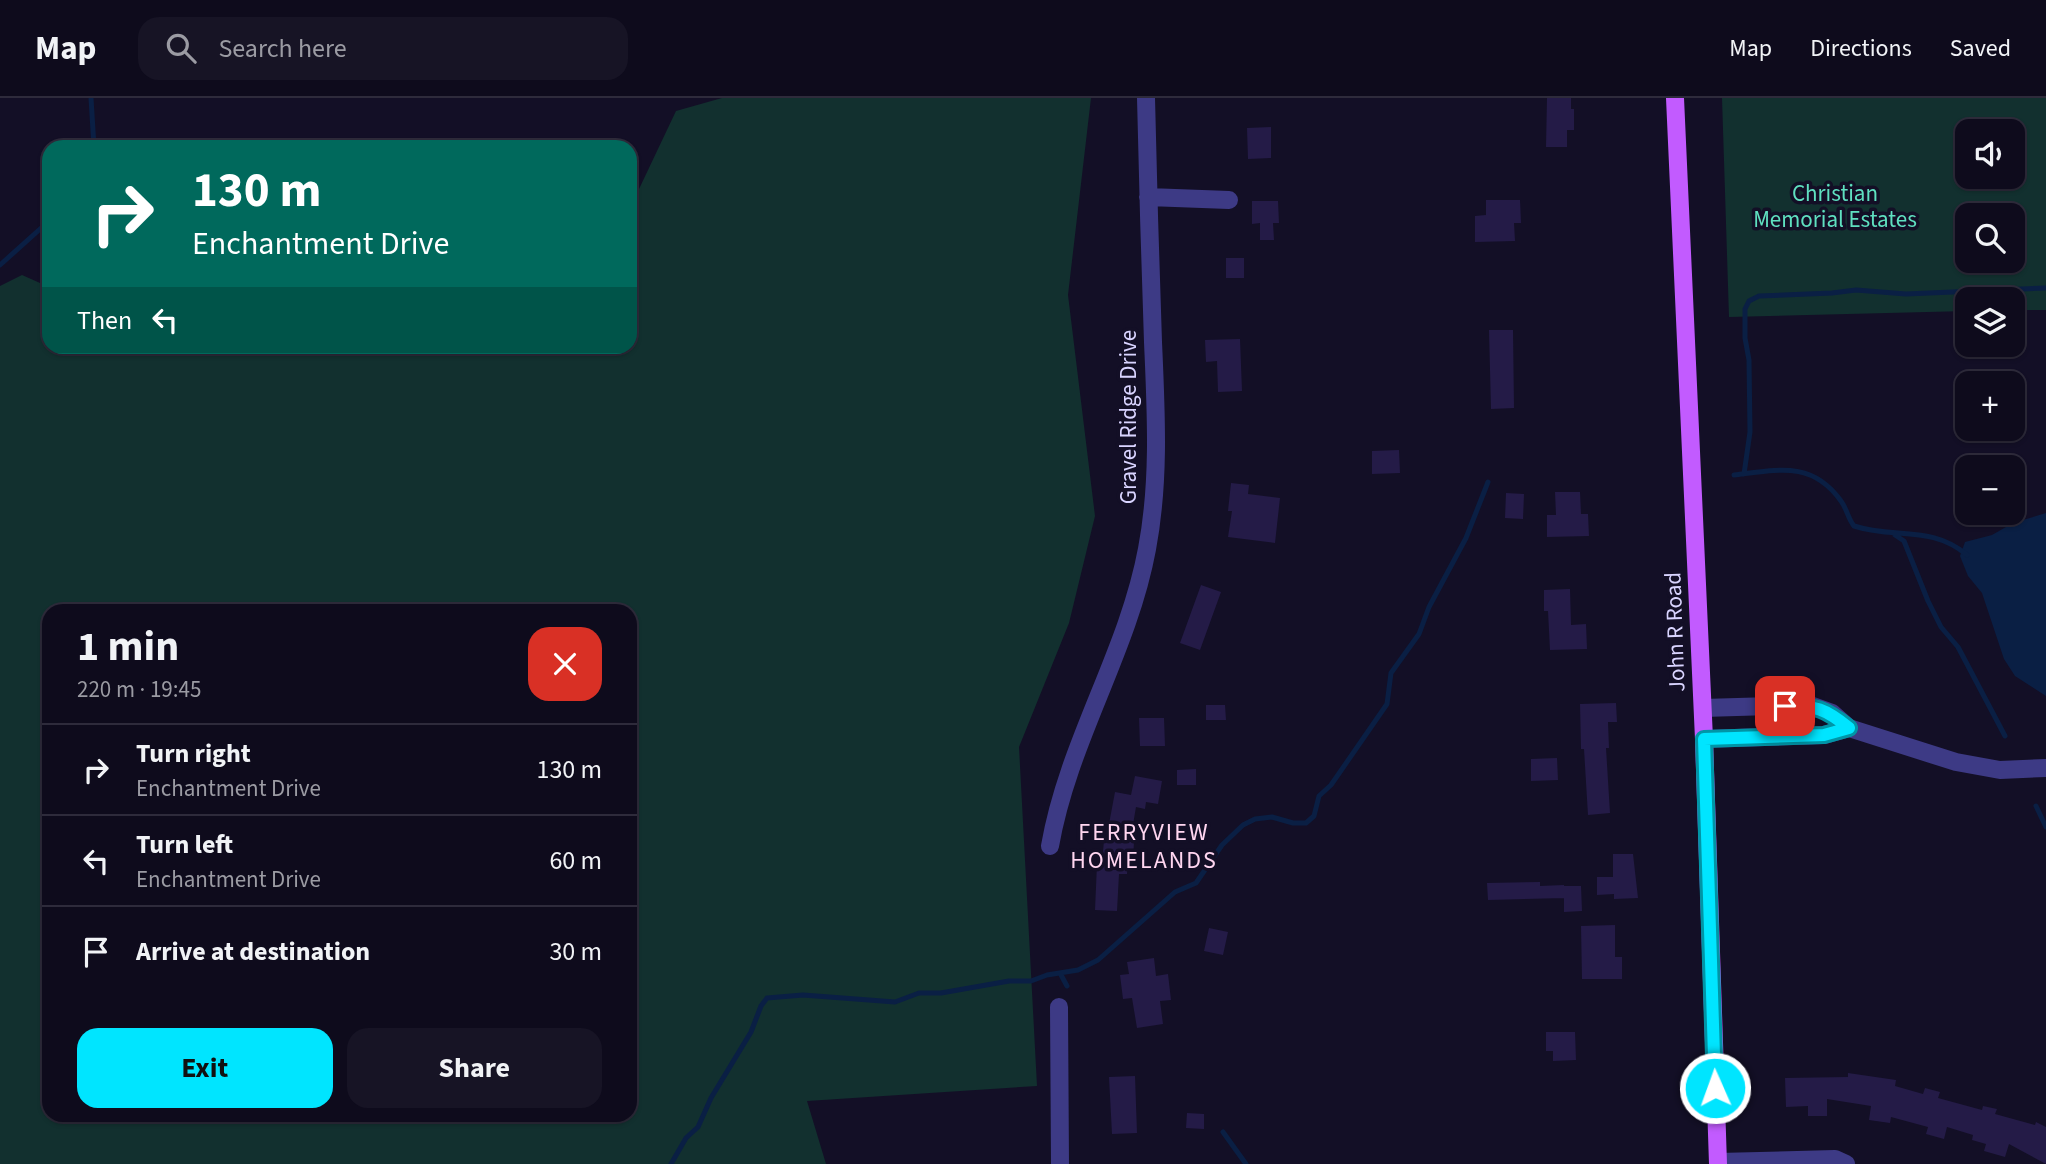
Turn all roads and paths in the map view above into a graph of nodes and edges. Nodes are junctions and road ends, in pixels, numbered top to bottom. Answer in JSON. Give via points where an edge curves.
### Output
{"nodes":[{"id":1,"x":1146,"y":98,"type":"edge"},
{"id":2,"x":1675,"y":98,"type":"edge"},
{"id":3,"x":1148,"y":197,"type":"junction"},
{"id":4,"x":1229,"y":200,"type":"dead end"},
{"id":5,"x":1703,"y":708,"type":"junction"},
{"id":6,"x":1849,"y":728,"type":"junction"},
{"id":7,"x":1704,"y":739,"type":"junction"},
{"id":8,"x":2046,"y":768,"type":"edge"},
{"id":9,"x":1050,"y":846,"type":"dead end"},
{"id":10,"x":1059,"y":1007,"type":"dead end"},
{"id":11,"x":1718,"y":1163,"type":"edge"},
{"id":12,"x":1060,"y":1164,"type":"edge"},
{"id":13,"x":1846,"y":1164,"type":"edge"}],
"edges":[{"from":1,"to":3,"type":"street","name":"Gravel Ridge Drive"},
{"from":2,"to":5,"type":"main road","name":"John R Road"},
{"from":3,"to":4,"type":"street"},
{"from":3,"to":9,"type":"street","name":"Gravel Ridge Drive","via":[[1157,446],[1152,519],[1128,622],[1066,780]]},
{"from":5,"to":6,"type":"street","via":[[1810,705],[1832,713]]},
{"from":5,"to":7,"type":"main road","name":"John R Road"},
{"from":6,"to":7,"type":"street","via":[[1824,735]]},
{"from":6,"to":8,"type":"street","via":[[1956,762],[2000,770]]},
{"from":7,"to":11,"type":"main road","name":"John R Road"},
{"from":10,"to":12,"type":"street"},
{"from":11,"to":13,"type":"street","via":[[1835,1159]]}]}
